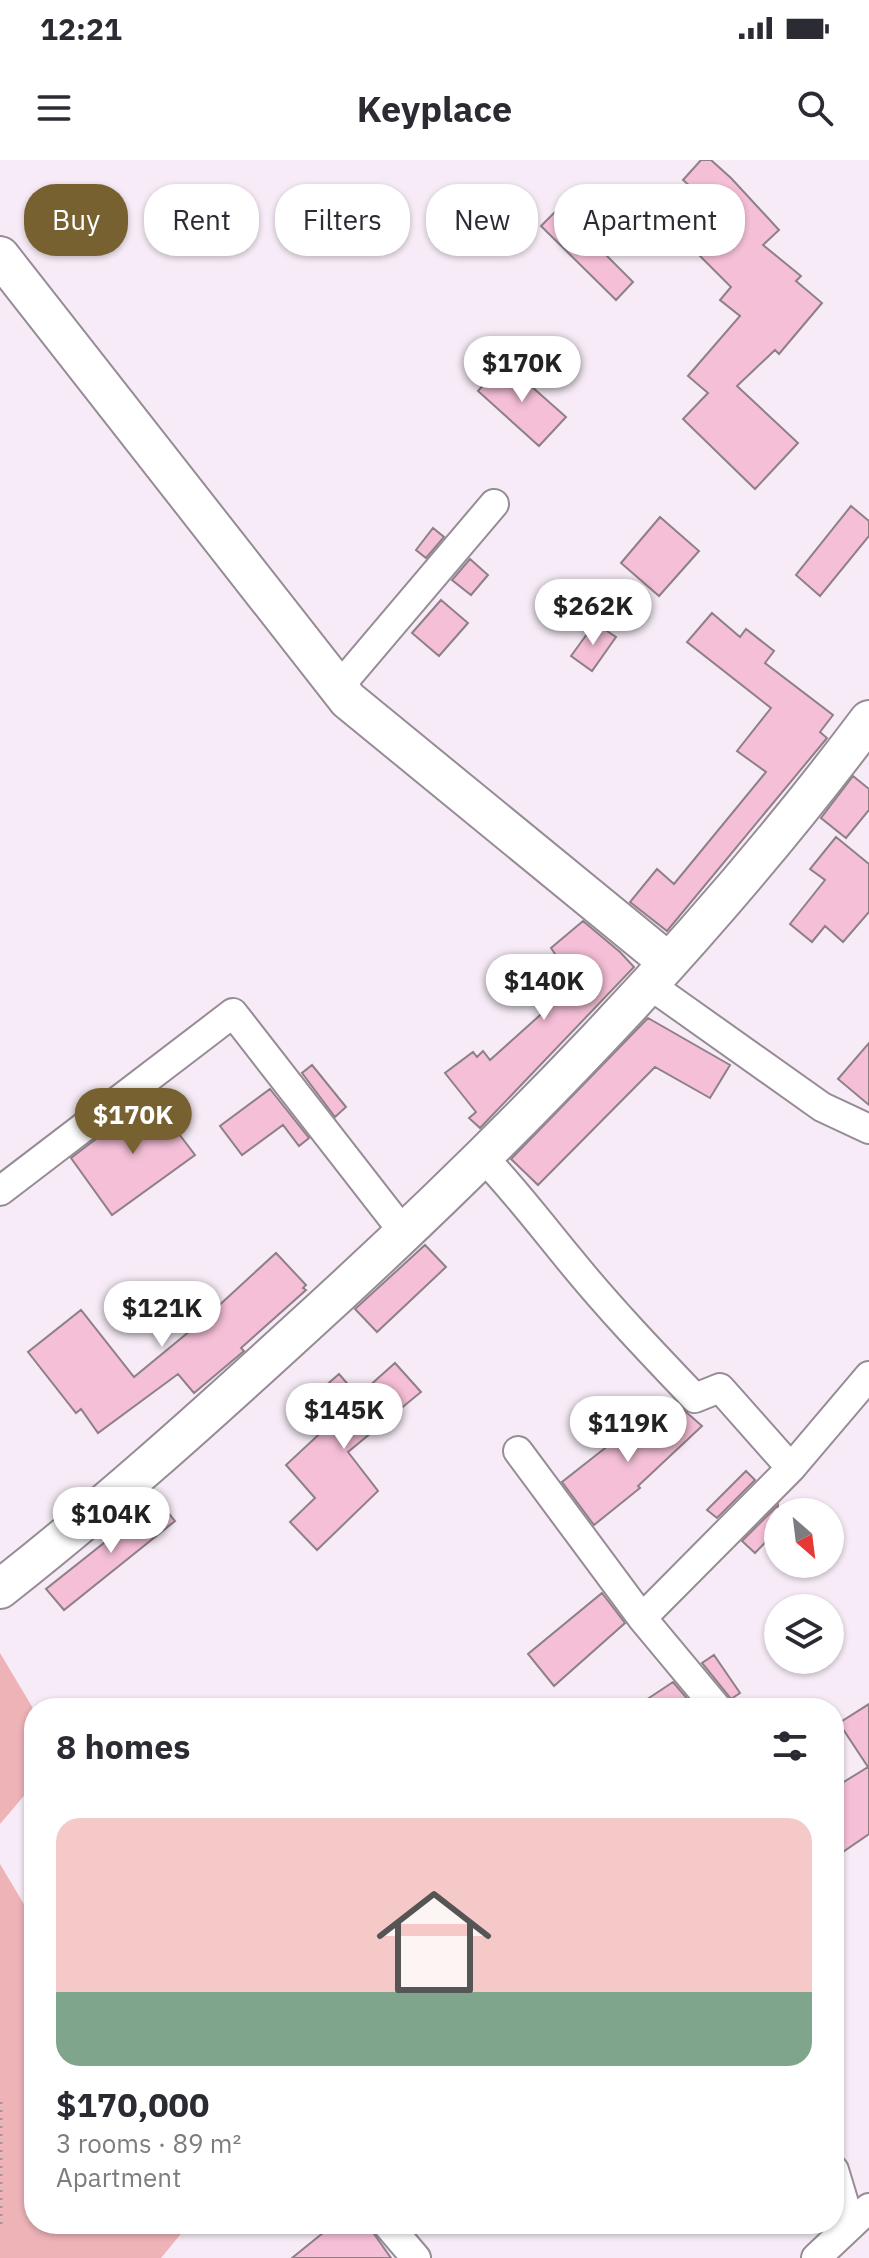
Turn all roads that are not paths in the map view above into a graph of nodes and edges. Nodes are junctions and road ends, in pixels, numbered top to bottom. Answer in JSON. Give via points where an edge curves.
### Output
{"nodes":[{"id":1,"x":0,"y":256,"type":"edge"},
{"id":2,"x":494,"y":504,"type":"dead end"},
{"id":3,"x":338,"y":688,"type":"junction"},
{"id":4,"x":869,"y":720,"type":"edge"},
{"id":5,"x":659,"y":974,"type":"junction"},
{"id":6,"x":869,"y":1129,"type":"edge"},
{"id":7,"x":482,"y":1156,"type":"junction"},
{"id":8,"x":0,"y":1191,"type":"edge"},
{"id":9,"x":405,"y":1234,"type":"junction"},
{"id":10,"x":869,"y":1376,"type":"edge"},
{"id":11,"x":518,"y":1451,"type":"dead end"},
{"id":12,"x":791,"y":1468,"type":"junction"},
{"id":13,"x":0,"y":1589,"type":"edge"},
{"id":14,"x":642,"y":1618,"type":"junction"},
{"id":15,"x":709,"y":1698,"type":"edge"},
{"id":16,"x":844,"y":2187,"type":"edge"},
{"id":17,"x":860,"y":2215,"type":"edge"},
{"id":18,"x":844,"y":2231,"type":"edge"},
{"id":19,"x":396,"y":2234,"type":"edge"},
{"id":20,"x":841,"y":2234,"type":"edge"},
{"id":21,"x":416,"y":2258,"type":"edge"},
{"id":22,"x":816,"y":2258,"type":"edge"}],
"edges":[{"from":1,"to":3,"type":"street"},
{"from":2,"to":3,"type":"street"},
{"from":3,"to":5,"type":"street"},
{"from":4,"to":5,"type":"street"},
{"from":5,"to":6,"type":"street","via":[[822,1107]]},
{"from":5,"to":7,"type":"street"},
{"from":7,"to":9,"type":"street"},
{"from":7,"to":12,"type":"street","via":[[695,1398],[720,1388]]},
{"from":8,"to":9,"type":"street","via":[[233,1013]]},
{"from":9,"to":13,"type":"street","via":[[73,1532]]},
{"from":10,"to":12,"type":"street"},
{"from":11,"to":14,"type":"street"},
{"from":12,"to":14,"type":"street"},
{"from":14,"to":15,"type":"street"},
{"from":16,"to":17,"type":"street"},
{"from":17,"to":18,"type":"street"},
{"from":19,"to":21,"type":"street"},
{"from":20,"to":22,"type":"street"}]}
